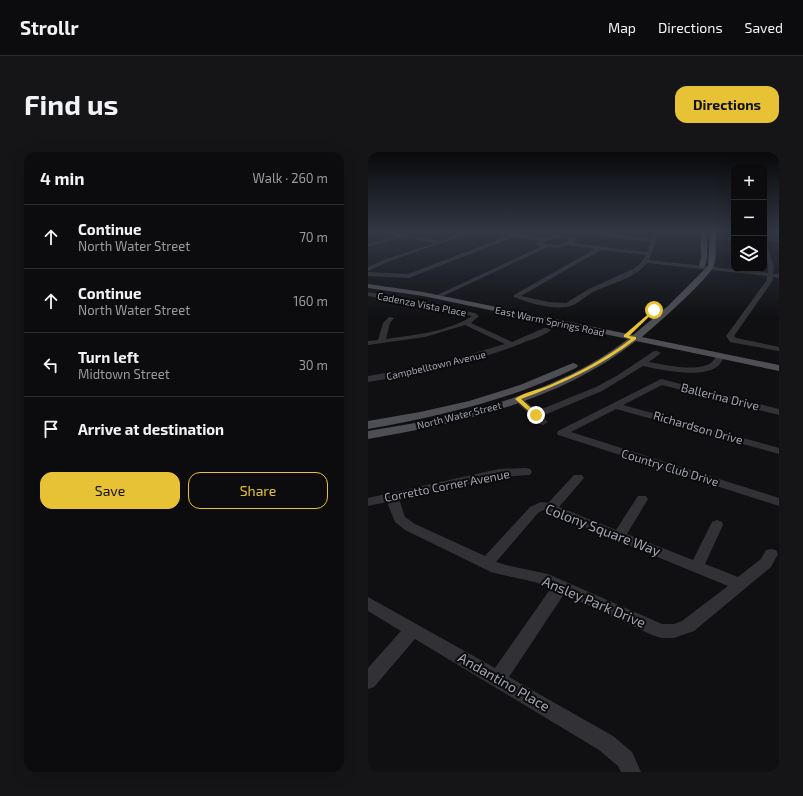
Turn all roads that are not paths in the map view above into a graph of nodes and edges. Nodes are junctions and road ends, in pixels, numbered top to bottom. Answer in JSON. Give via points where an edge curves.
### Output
{"nodes":[{"id":1,"x":388,"y":260,"type":"edge"},
{"id":2,"x":451,"y":260,"type":"edge"},
{"id":3,"x":516,"y":260,"type":"edge"},
{"id":4,"x":579,"y":260,"type":"edge"},
{"id":5,"x":704,"y":260,"type":"edge"},
{"id":6,"x":712,"y":260,"type":"edge"},
{"id":7,"x":769,"y":260,"type":"edge"},
{"id":8,"x":646,"y":261,"type":"joint"},
{"id":9,"x":700,"y":268,"type":"junction"},
{"id":10,"x":709,"y":268,"type":"junction"},
{"id":11,"x":368,"y":269,"type":"edge"},
{"id":12,"x":368,"y":274,"type":"edge"},
{"id":13,"x":771,"y":275,"type":"junction"},
{"id":14,"x":692,"y":276,"type":"dead end"},
{"id":15,"x":779,"y":276,"type":"edge"},
{"id":16,"x":368,"y":282,"type":"edge"},
{"id":17,"x":368,"y":286,"type":"edge"},
{"id":18,"x":368,"y":294,"type":"edge"},
{"id":19,"x":441,"y":295,"type":"junction"},
{"id":20,"x":391,"y":318,"type":"dead end"},
{"id":21,"x":465,"y":323,"type":"junction"},
{"id":22,"x":548,"y":330,"type":"dead end"},
{"id":23,"x":633,"y":335,"type":"junction"},
{"id":24,"x":381,"y":341,"type":"junction"},
{"id":25,"x":368,"y":343,"type":"edge"},
{"id":26,"x":513,"y":345,"type":"junction"},
{"id":27,"x":779,"y":349,"type":"edge"},
{"id":28,"x":657,"y":353,"type":"dead end"},
{"id":29,"x":721,"y":356,"type":"junction"},
{"id":30,"x":779,"y":361,"type":"edge"},
{"id":31,"x":641,"y":363,"type":"junction"},
{"id":32,"x":779,"y":368,"type":"edge"},
{"id":33,"x":368,"y":379,"type":"edge"},
{"id":34,"x":518,"y":399,"type":"junction"},
{"id":35,"x":616,"y":406,"type":"junction"},
{"id":36,"x":779,"y":412,"type":"edge"},
{"id":37,"x":536,"y":415,"type":"junction"},
{"id":38,"x":543,"y":422,"type":"dead end"},
{"id":39,"x":368,"y":425,"type":"edge"},
{"id":40,"x":368,"y":435,"type":"edge"},
{"id":41,"x":779,"y":451,"type":"edge"},
{"id":42,"x":526,"y":472,"type":"dead end"},
{"id":43,"x":578,"y":478,"type":"dead end"},
{"id":44,"x":392,"y":497,"type":"junction"},
{"id":45,"x":642,"y":499,"type":"dead end"},
{"id":46,"x":368,"y":502,"type":"edge"},
{"id":47,"x":779,"y":502,"type":"edge"},
{"id":48,"x":551,"y":508,"type":"junction"},
{"id":49,"x":717,"y":525,"type":"dead end"},
{"id":50,"x":619,"y":536,"type":"junction"},
{"id":51,"x":771,"y":554,"type":"dead end"},
{"id":52,"x":487,"y":563,"type":"junction"},
{"id":53,"x":697,"y":566,"type":"junction"},
{"id":54,"x":739,"y":584,"type":"junction"},
{"id":55,"x":561,"y":586,"type":"junction"},
{"id":56,"x":368,"y":602,"type":"edge"},
{"id":57,"x":413,"y":629,"type":"junction"},
{"id":58,"x":498,"y":678,"type":"junction"},
{"id":59,"x":368,"y":680,"type":"edge"},
{"id":60,"x":631,"y":772,"type":"edge"}],
"edges":[{"from":1,"to":11,"type":"street"},
{"from":2,"to":12,"type":"street","via":[[409,276]]},
{"from":3,"to":19,"type":"street"},
{"from":4,"to":8,"type":"street","via":[[516,296],[566,306],[619,279]]},
{"from":5,"to":9,"type":"main road"},
{"from":6,"to":10,"type":"main road"},
{"from":7,"to":13,"type":"street"},
{"from":8,"to":9,"type":"street"},
{"from":9,"to":10,"type":"street"},
{"from":9,"to":14,"type":"main road"},
{"from":10,"to":13,"type":"street"},
{"from":10,"to":23,"type":"main road","name":"North Water Street","via":[[698,281]]},
{"from":13,"to":15,"type":"street"},
{"from":13,"to":27,"type":"street","via":[[730,338]]},
{"from":16,"to":19,"type":"main road","name":"East Warm Springs Road","via":[[403,285]]},
{"from":17,"to":19,"type":"main road","name":"East Warm Springs Road"},
{"from":18,"to":21,"type":"street","name":"Cadenza Vista Place","via":[[476,315]]},
{"from":19,"to":23,"type":"main road","name":"East Warm Springs Road"},
{"from":20,"to":24,"type":"street"},
{"from":21,"to":24,"type":"street","via":[[426,334]]},
{"from":21,"to":26,"type":"street"},
{"from":22,"to":26,"type":"street","name":"Campbelltown Avenue"},
{"from":23,"to":29,"type":"main road","name":"East Warm Springs Road"},
{"from":23,"to":30,"type":"main road","name":"East Warm Springs Road"},
{"from":23,"to":34,"type":"main road","name":"North Water Street","via":[[616,352],[591,367]]},
{"from":23,"to":39,"type":"main road","name":"North Water Street","via":[[567,369],[520,388],[444,410]]},
{"from":24,"to":25,"type":"street"},
{"from":26,"to":33,"type":"street","name":"Campbelltown Avenue","via":[[455,364]]},
{"from":28,"to":31,"type":"street"},
{"from":29,"to":31,"type":"street","via":[[713,366],[703,368],[663,368]]},
{"from":29,"to":32,"type":"main road","name":"East Warm Springs Road"},
{"from":31,"to":37,"type":"street","via":[[598,389]]},
{"from":34,"to":37,"type":"street"},
{"from":34,"to":40,"type":"main road","name":"North Water Street","via":[[454,418]]},
{"from":35,"to":36,"type":"street","name":"Ballerina Drive","via":[[661,382]]},
{"from":35,"to":41,"type":"street","name":"Richardson Drive"},
{"from":35,"to":47,"type":"street","name":"Country Club Drive","via":[[562,433]]},
{"from":37,"to":38,"type":"street"},
{"from":42,"to":44,"type":"street","name":"Corretto Corner Avenue","via":[[499,473]]},
{"from":43,"to":48,"type":"street"},
{"from":44,"to":46,"type":"street","name":"Corretto Corner Avenue"},
{"from":44,"to":52,"type":"street","name":"Ansley Park Drive","via":[[397,514],[403,523]]},
{"from":45,"to":50,"type":"street"},
{"from":48,"to":50,"type":"street","name":"Colony Square Way"},
{"from":48,"to":52,"type":"street","name":"Colony Square Way","via":[[541,506],[534,510]]},
{"from":49,"to":53,"type":"street"},
{"from":50,"to":53,"type":"street","name":"Colony Square Way"},
{"from":51,"to":54,"type":"street","name":"Ansley Park Drive","via":[[766,562]]},
{"from":52,"to":55,"type":"street","name":"Ansley Park Drive","via":[[506,571],[543,578]]},
{"from":53,"to":54,"type":"street","name":"Colony Square Way"},
{"from":54,"to":55,"type":"street","name":"Ansley Park Drive","via":[[688,626],[672,632],[658,630]]},
{"from":55,"to":58,"type":"street"},
{"from":56,"to":57,"type":"street","name":"Andantino Place"},
{"from":57,"to":58,"type":"street","name":"Andantino Place"},
{"from":57,"to":59,"type":"street"},
{"from":58,"to":60,"type":"street","name":"Andantino Place","via":[[606,742],[625,759]]}]}
